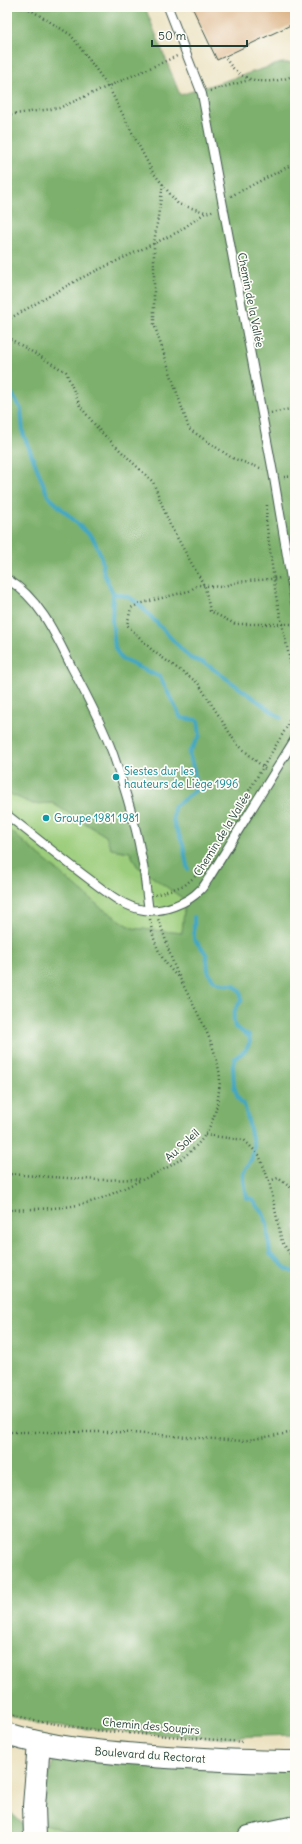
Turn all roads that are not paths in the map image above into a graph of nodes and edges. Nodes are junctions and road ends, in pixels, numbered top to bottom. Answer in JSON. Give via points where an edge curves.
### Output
{"nodes":[{"id":1,"x":168,"y":7,"type":"edge"},
{"id":2,"x":7,"y":579,"type":"edge"},
{"id":3,"x":295,"y":603,"type":"edge"},
{"id":4,"x":295,"y":739,"type":"edge"},
{"id":5,"x":7,"y":815,"type":"edge"},
{"id":6,"x":149,"y":911,"type":"junction"},
{"id":7,"x":7,"y":1734,"type":"edge"},
{"id":8,"x":39,"y":1743,"type":"junction"},
{"id":9,"x":295,"y":1762,"type":"edge"},
{"id":10,"x":295,"y":1819,"type":"edge"},
{"id":11,"x":295,"y":1827,"type":"edge"},
{"id":12,"x":35,"y":1837,"type":"edge"},
{"id":13,"x":244,"y":1837,"type":"edge"},
{"id":14,"x":249,"y":1837,"type":"edge"}],
"edges":[{"from":1,"to":3,"type":"lane","name":"Chemin de la Vallée","via":[[202,94]]},
{"from":2,"to":6,"type":"lane","via":[[31,599],[45,617],[87,696],[112,752],[141,854]]},
{"from":4,"to":6,"type":"lane","name":"Chemin de la Vallée","via":[[200,891],[168,908]]},
{"from":5,"to":6,"type":"lane","name":"Chemin de la Vallée","via":[[111,895],[131,906]]},
{"from":7,"to":8,"type":"main road","name":"Boulevard du Rectorat"},
{"from":8,"to":9,"type":"main road","name":"Boulevard du Rectorat","via":[[130,1754],[241,1762]]},
{"from":8,"to":12,"type":"main road","via":[[34,1800]]},
{"from":10,"to":13,"type":"lane"},
{"from":11,"to":14,"type":"main road"}]}
